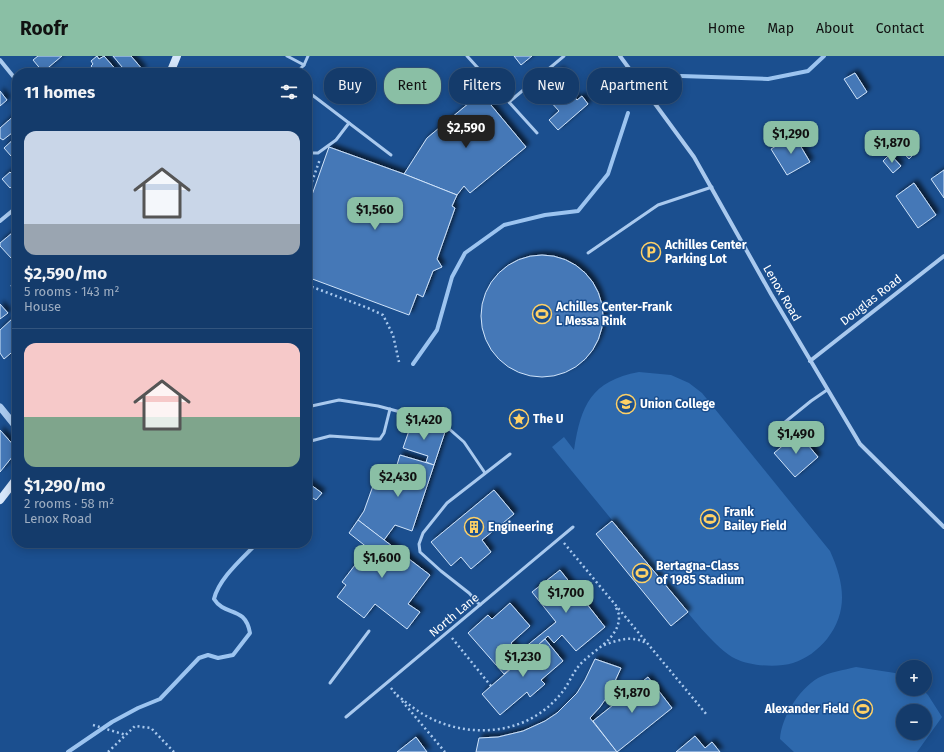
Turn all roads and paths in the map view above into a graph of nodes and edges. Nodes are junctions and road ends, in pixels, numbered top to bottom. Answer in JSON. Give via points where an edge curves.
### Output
{"nodes":[{"id":1,"x":177,"y":56,"type":"edge"},
{"id":2,"x":287,"y":56,"type":"edge"},
{"id":3,"x":308,"y":56,"type":"edge"},
{"id":4,"x":467,"y":56,"type":"edge"},
{"id":5,"x":564,"y":56,"type":"edge"},
{"id":6,"x":620,"y":56,"type":"edge"},
{"id":7,"x":0,"y":60,"type":"edge"},
{"id":8,"x":304,"y":65,"type":"junction"},
{"id":9,"x":172,"y":68,"type":"edge"},
{"id":10,"x":301,"y":68,"type":"edge"},
{"id":11,"x":478,"y":68,"type":"edge"},
{"id":12,"x":12,"y":75,"type":"edge"},
{"id":13,"x":312,"y":96,"type":"edge"},
{"id":14,"x":515,"y":97,"type":"edge"},
{"id":15,"x":511,"y":104,"type":"edge"},
{"id":16,"x":349,"y":123,"type":"junction"},
{"id":17,"x":537,"y":133,"type":"dead end"},
{"id":18,"x":323,"y":149,"type":"junction"},
{"id":19,"x":312,"y":153,"type":"edge"},
{"id":20,"x":391,"y":155,"type":"dead end"},
{"id":21,"x":312,"y":181,"type":"edge"},
{"id":22,"x":712,"y":187,"type":"junction"},
{"id":23,"x":12,"y":211,"type":"edge"},
{"id":24,"x":0,"y":221,"type":"edge"},
{"id":25,"x":588,"y":253,"type":"dead end"},
{"id":26,"x":944,"y":256,"type":"edge"},
{"id":27,"x":312,"y":287,"type":"edge"},
{"id":28,"x":810,"y":361,"type":"junction"},
{"id":29,"x":399,"y":362,"type":"dead end"},
{"id":30,"x":828,"y":390,"type":"junction"},
{"id":31,"x":312,"y":406,"type":"edge"},
{"id":32,"x":0,"y":407,"type":"edge"},
{"id":33,"x":390,"y":409,"type":"junction"},
{"id":34,"x":12,"y":422,"type":"edge"},
{"id":35,"x":774,"y":431,"type":"dead end"},
{"id":36,"x":312,"y":441,"type":"edge"},
{"id":37,"x":510,"y":454,"type":"dead end"},
{"id":38,"x":485,"y":473,"type":"junction"},
{"id":39,"x":12,"y":484,"type":"edge"},
{"id":40,"x":0,"y":500,"type":"edge"},
{"id":41,"x":573,"y":527,"type":"dead end"},
{"id":42,"x":944,"y":527,"type":"edge"},
{"id":43,"x":560,"y":538,"type":"junction"},
{"id":44,"x":480,"y":605,"type":"junction"},
{"id":45,"x":615,"y":605,"type":"junction"},
{"id":46,"x":369,"y":631,"type":"dead end"},
{"id":47,"x":447,"y":632,"type":"junction"},
{"id":48,"x":649,"y":645,"type":"junction"},
{"id":49,"x":601,"y":646,"type":"junction"},
{"id":50,"x":386,"y":682,"type":"junction"},
{"id":51,"x":330,"y":683,"type":"dead end"},
{"id":52,"x":491,"y":686,"type":"dead end"},
{"id":53,"x":397,"y":696,"type":"junction"},
{"id":54,"x":707,"y":715,"type":"dead end"},
{"id":55,"x":346,"y":717,"type":"dead end"},
{"id":56,"x":93,"y":725,"type":"dead end"},
{"id":57,"x":126,"y":735,"type":"junction"},
{"id":58,"x":108,"y":752,"type":"edge"},
{"id":59,"x":174,"y":752,"type":"edge"},
{"id":60,"x":445,"y":752,"type":"edge"}],
"edges":[{"from":1,"to":9,"type":"main road"},
{"from":2,"to":8,"type":"lane"},
{"from":3,"to":8,"type":"lane"},
{"from":4,"to":11,"type":"lane"},
{"from":5,"to":14,"type":"lane"},
{"from":6,"to":22,"type":"street","name":"Lenox Road","via":[[694,157]]},
{"from":7,"to":12,"type":"street"},
{"from":8,"to":10,"type":"lane"},
{"from":13,"to":16,"type":"lane"},
{"from":15,"to":17,"type":"lane"},
{"from":16,"to":18,"type":"lane","via":[[336,140]]},
{"from":16,"to":20,"type":"lane"},
{"from":18,"to":19,"type":"lane","via":[[318,153]]},
{"from":18,"to":21,"type":"path"},
{"from":22,"to":25,"type":"lane","via":[[658,205]]},
{"from":22,"to":28,"type":"street","name":"Lenox Road"},
{"from":23,"to":24,"type":"street"},
{"from":26,"to":28,"type":"street","name":"Douglas Road"},
{"from":27,"to":29,"type":"path","via":[[383,315],[393,335]]},
{"from":28,"to":30,"type":"street","name":"Lenox Road"},
{"from":30,"to":35,"type":"lane"},
{"from":30,"to":42,"type":"street","name":"Lenox Road","via":[[860,444]]},
{"from":31,"to":33,"type":"lane","via":[[339,400]]},
{"from":32,"to":34,"type":"street"},
{"from":33,"to":36,"type":"lane","via":[[380,439],[330,436]]},
{"from":33,"to":38,"type":"lane","via":[[447,427],[464,442]]},
{"from":37,"to":38,"type":"lane"},
{"from":38,"to":44,"type":"lane","via":[[447,503],[424,532],[419,544],[420,552]]},
{"from":39,"to":40,"type":"main road"},
{"from":41,"to":43,"type":"lane","name":"North Lane"},
{"from":43,"to":44,"type":"lane","name":"North Lane"},
{"from":43,"to":45,"type":"path"},
{"from":44,"to":47,"type":"lane","name":"North Lane"},
{"from":45,"to":48,"type":"path"},
{"from":45,"to":49,"type":"path","via":[[619,616],[617,627]]},
{"from":46,"to":51,"type":"lane"},
{"from":47,"to":50,"type":"lane","name":"North Lane"},
{"from":47,"to":52,"type":"path"},
{"from":48,"to":49,"type":"path","via":[[632,638]]},
{"from":48,"to":54,"type":"path"},
{"from":49,"to":53,"type":"path","via":[[578,667],[558,698],[538,714],[510,727],[484,731],[463,729],[424,714]]},
{"from":50,"to":53,"type":"path"},
{"from":50,"to":55,"type":"lane","name":"North Lane"},
{"from":53,"to":60,"type":"path"},
{"from":56,"to":57,"type":"path"},
{"from":57,"to":58,"type":"path"},
{"from":57,"to":59,"type":"path","via":[[135,726],[151,728]]}]}
